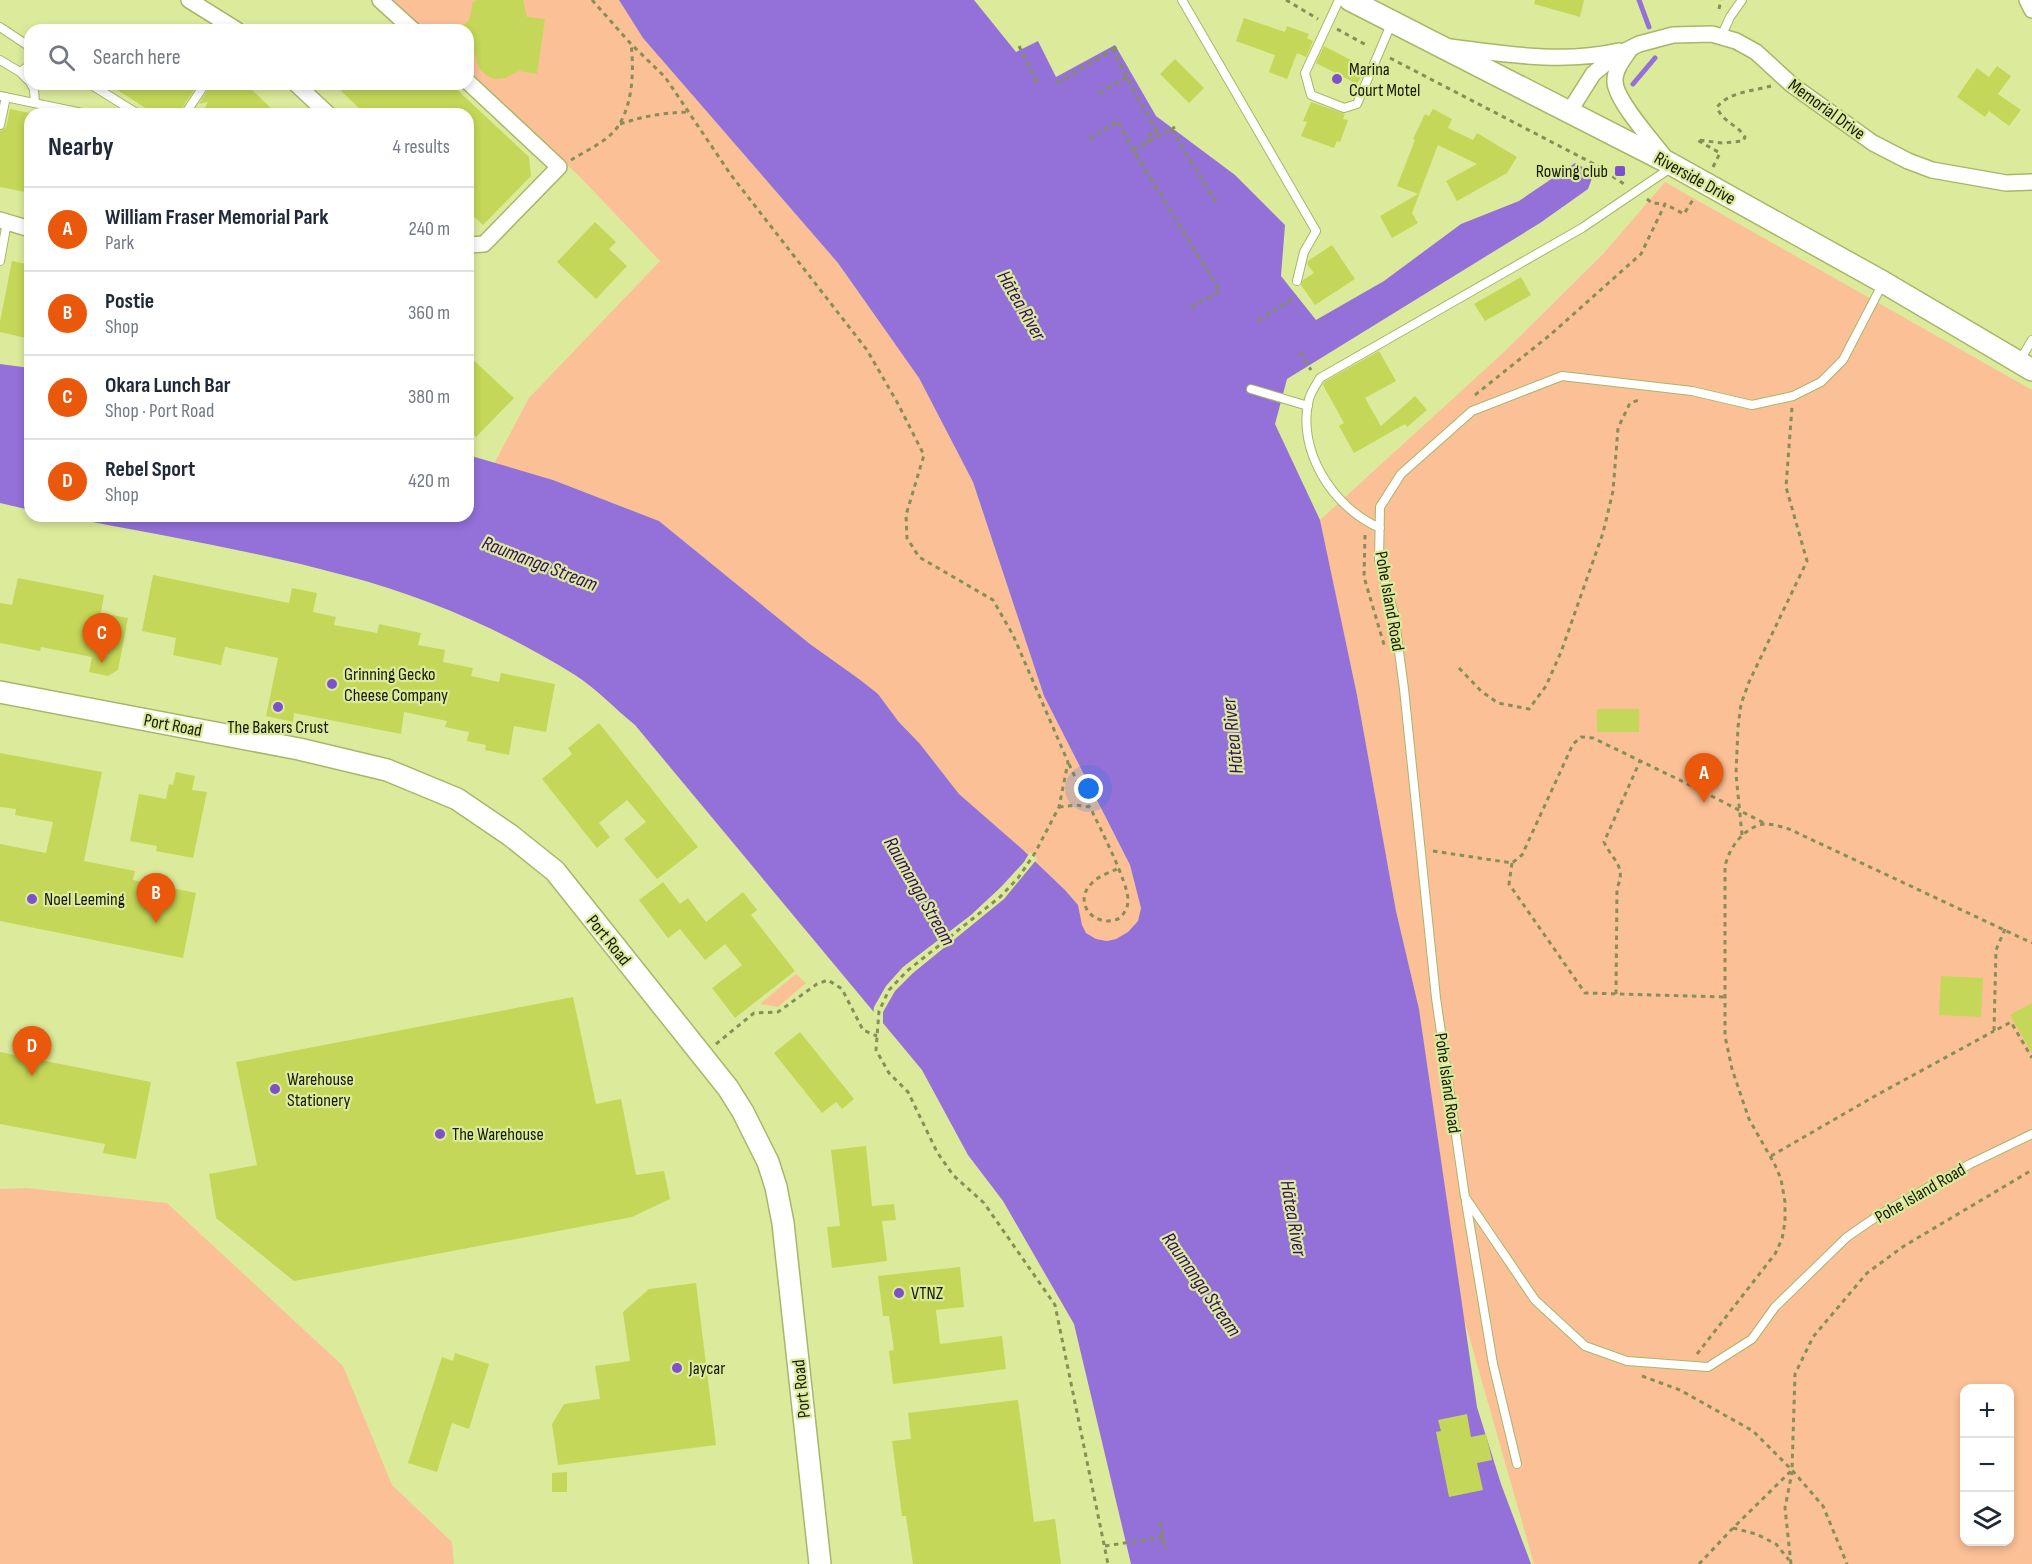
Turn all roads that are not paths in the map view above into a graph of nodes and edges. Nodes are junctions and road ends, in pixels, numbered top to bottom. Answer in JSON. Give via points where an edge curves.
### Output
{"nodes":[{"id":1,"x":189,"y":0,"type":"edge"},
{"id":2,"x":380,"y":0,"type":"edge"},
{"id":3,"x":1182,"y":0,"type":"edge"},
{"id":4,"x":1339,"y":0,"type":"edge"},
{"id":5,"x":1350,"y":0,"type":"edge"},
{"id":6,"x":1742,"y":0,"type":"edge"},
{"id":7,"x":2027,"y":0,"type":"edge"},
{"id":8,"x":2032,"y":10,"type":"edge"},
{"id":9,"x":1392,"y":21,"type":"junction"},
{"id":10,"x":227,"y":24,"type":"edge"},
{"id":11,"x":406,"y":24,"type":"edge"},
{"id":12,"x":0,"y":27,"type":"edge"},
{"id":13,"x":1721,"y":37,"type":"junction"},
{"id":14,"x":24,"y":42,"type":"edge"},
{"id":15,"x":1438,"y":45,"type":"junction"},
{"id":16,"x":1631,"y":48,"type":"junction"},
{"id":17,"x":0,"y":60,"type":"edge"},
{"id":18,"x":24,"y":69,"type":"edge"},
{"id":19,"x":20,"y":72,"type":"junction"},
{"id":20,"x":24,"y":76,"type":"edge"},
{"id":21,"x":474,"y":88,"type":"edge"},
{"id":22,"x":34,"y":90,"type":"edge"},
{"id":23,"x":100,"y":90,"type":"edge"},
{"id":24,"x":200,"y":90,"type":"edge"},
{"id":25,"x":303,"y":90,"type":"edge"},
{"id":26,"x":3,"y":96,"type":"edge"},
{"id":27,"x":35,"y":103,"type":"junction"},
{"id":28,"x":59,"y":108,"type":"edge"},
{"id":29,"x":128,"y":108,"type":"edge"},
{"id":30,"x":189,"y":108,"type":"edge"},
{"id":31,"x":322,"y":108,"type":"edge"},
{"id":32,"x":1569,"y":112,"type":"junction"},
{"id":33,"x":0,"y":125,"type":"edge"},
{"id":34,"x":1672,"y":164,"type":"junction"},
{"id":35,"x":2032,"y":182,"type":"edge"},
{"id":36,"x":3,"y":221,"type":"edge"},
{"id":37,"x":24,"y":227,"type":"edge"},
{"id":38,"x":474,"y":245,"type":"edge"},
{"id":39,"x":0,"y":261,"type":"edge"},
{"id":40,"x":1297,"y":281,"type":"dead end"},
{"id":41,"x":1883,"y":282,"type":"junction"},
{"id":42,"x":2032,"y":340,"type":"edge"},
{"id":43,"x":2025,"y":366,"type":"edge"},
{"id":44,"x":1251,"y":389,"type":"dead end"},
{"id":45,"x":1308,"y":406,"type":"junction"},
{"id":46,"x":1380,"y":528,"type":"junction"},
{"id":47,"x":0,"y":692,"type":"edge"},
{"id":48,"x":2032,"y":1134,"type":"edge"},
{"id":49,"x":1465,"y":1197,"type":"junction"},
{"id":50,"x":1517,"y":1464,"type":"dead end"},
{"id":51,"x":820,"y":1564,"type":"edge"}],
"edges":[{"from":1,"to":10,"type":"street"},
{"from":2,"to":11,"type":"street"},
{"from":3,"to":40,"type":"lane","via":[[1316,231],[1304,252]]},
{"from":4,"to":9,"type":"lane","via":[[1305,73],[1311,94],[1344,108],[1358,104]]},
{"from":5,"to":9,"type":"main road","name":"Riverside Drive"},
{"from":6,"to":13,"type":"lane"},
{"from":7,"to":8,"type":"street"},
{"from":9,"to":15,"type":"main road","name":"Riverside Drive"},
{"from":12,"to":14,"type":"lane"},
{"from":13,"to":16,"type":"street","name":"Memorial Drive","via":[[1672,35]]},
{"from":13,"to":35,"type":"street","name":"Memorial Drive","via":[[1756,52],[1788,82],[1873,143],[1908,161],[1942,172],[2006,183]]},
{"from":15,"to":16,"type":"street","name":"Memorial Drive","via":[[1561,58]]},
{"from":15,"to":32,"type":"main road","name":"Riverside Drive"},
{"from":16,"to":32,"type":"street","name":"Memorial Drive","via":[[1593,74]]},
{"from":16,"to":34,"type":"street","via":[[1617,72],[1618,95]]},
{"from":17,"to":19,"type":"lane"},
{"from":18,"to":19,"type":"lane"},
{"from":19,"to":20,"type":"lane"},
{"from":21,"to":38,"type":"street","via":[[559,167],[484,244]]},
{"from":22,"to":27,"type":"lane"},
{"from":23,"to":29,"type":"lane"},
{"from":24,"to":30,"type":"lane"},
{"from":25,"to":31,"type":"street"},
{"from":26,"to":27,"type":"lane"},
{"from":26,"to":33,"type":"lane"},
{"from":27,"to":28,"type":"lane"},
{"from":32,"to":34,"type":"main road","name":"Riverside Drive"},
{"from":34,"to":41,"type":"main road","name":"Riverside Drive"},
{"from":34,"to":45,"type":"lane","via":[[1582,228],[1320,378]]},
{"from":36,"to":37,"type":"street"},
{"from":36,"to":39,"type":"lane"},
{"from":41,"to":43,"type":"main road","name":"Riverside Drive"},
{"from":41,"to":46,"type":"lane","name":"Pohe Island Road","via":[[1843,360],[1821,382],[1792,396],[1752,405],[1692,391],[1562,376],[1473,411],[1401,474],[1380,507]]},
{"from":42,"to":43,"type":"lane"},
{"from":44,"to":45,"type":"lane"},
{"from":45,"to":46,"type":"lane","via":[[1310,444],[1320,472],[1344,505]]},
{"from":46,"to":49,"type":"lane","name":"Pohe Island Road","via":[[1379,560],[1394,615],[1404,689],[1436,998]]},
{"from":47,"to":51,"type":"main road","name":"Port Road","via":[[387,770],[457,799],[555,871],[728,1088],[768,1162],[788,1258]]},
{"from":48,"to":49,"type":"lane","name":"Pohe Island Road","via":[[1970,1164],[1847,1237],[1776,1307],[1752,1339],[1708,1367],[1627,1361],[1585,1346],[1534,1300]]},
{"from":49,"to":50,"type":"lane","name":"Pohe Island Road","via":[[1493,1364]]}]}
